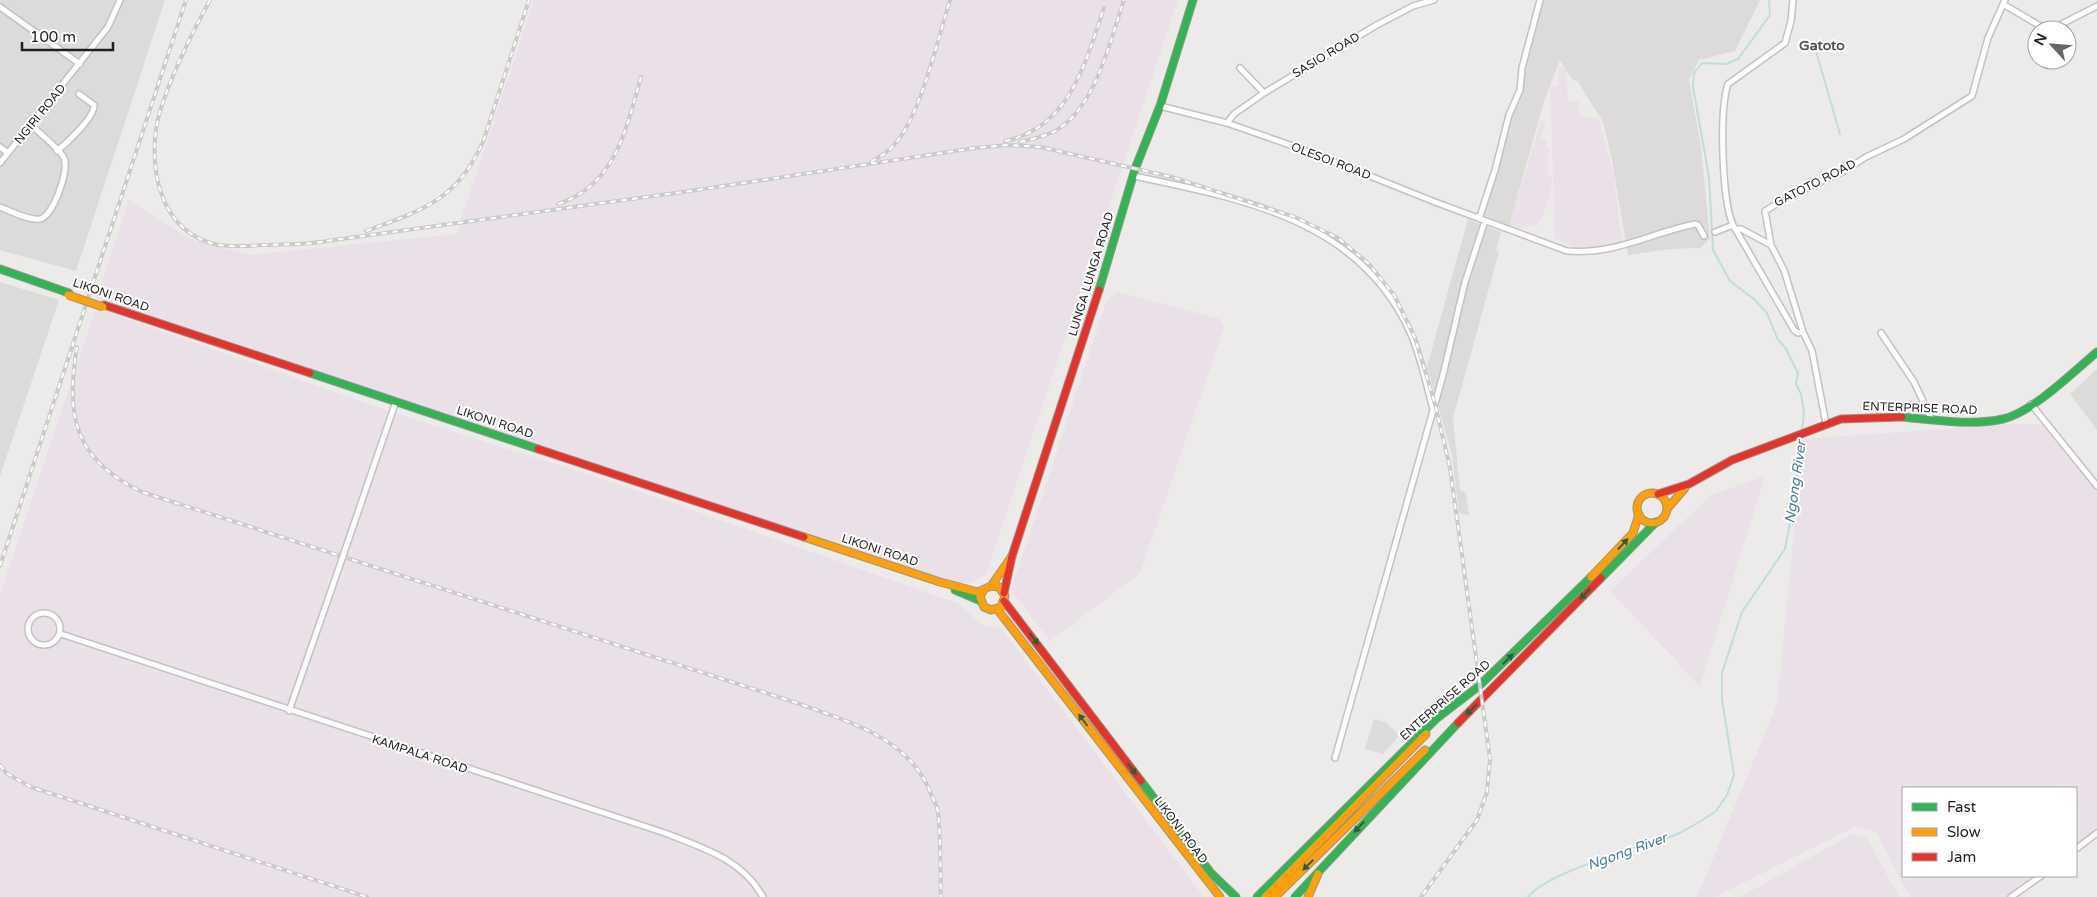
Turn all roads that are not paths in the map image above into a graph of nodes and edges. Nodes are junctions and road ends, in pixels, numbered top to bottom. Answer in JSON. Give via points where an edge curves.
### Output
{"nodes":[{"id":1,"x":120,"y":0,"type":"edge"},
{"id":2,"x":1192,"y":0,"type":"edge"},
{"id":3,"x":1434,"y":0,"type":"edge"},
{"id":4,"x":1540,"y":0,"type":"edge"},
{"id":5,"x":1793,"y":0,"type":"edge"},
{"id":6,"x":2004,"y":2,"type":"edge"},
{"id":7,"x":2097,"y":6,"type":"edge"},
{"id":8,"x":0,"y":7,"type":"edge"},
{"id":9,"x":2033,"y":20,"type":"edge"},
{"id":10,"x":2069,"y":20,"type":"edge"},
{"id":11,"x":80,"y":64,"type":"junction"},
{"id":12,"x":1240,"y":68,"type":"dead end"},
{"id":13,"x":1264,"y":93,"type":"junction"},
{"id":14,"x":79,"y":94,"type":"dead end"},
{"id":15,"x":1160,"y":106,"type":"junction"},
{"id":16,"x":1226,"y":123,"type":"junction"},
{"id":17,"x":31,"y":125,"type":"junction"},
{"id":18,"x":0,"y":147,"type":"edge"},
{"id":19,"x":57,"y":151,"type":"junction"},
{"id":20,"x":8,"y":153,"type":"junction"},
{"id":21,"x":0,"y":163,"type":"edge"},
{"id":22,"x":1134,"y":176,"type":"junction"},
{"id":23,"x":0,"y":207,"type":"edge"},
{"id":24,"x":1476,"y":217,"type":"junction"},
{"id":25,"x":1485,"y":221,"type":"junction"},
{"id":26,"x":1734,"y":227,"type":"junction"},
{"id":27,"x":1716,"y":232,"type":"dead end"},
{"id":28,"x":1704,"y":236,"type":"dead end"},
{"id":29,"x":1771,"y":245,"type":"junction"},
{"id":30,"x":0,"y":270,"type":"edge"},
{"id":31,"x":0,"y":274,"type":"edge"},
{"id":32,"x":68,"y":294,"type":"junction"},
{"id":33,"x":104,"y":306,"type":"junction"},
{"id":34,"x":1803,"y":332,"type":"junction"},
{"id":35,"x":1881,"y":333,"type":"dead end"},
{"id":36,"x":2097,"y":352,"type":"edge"},
{"id":37,"x":395,"y":404,"type":"junction"},
{"id":38,"x":2031,"y":404,"type":"junction"},
{"id":39,"x":1433,"y":410,"type":"junction"},
{"id":40,"x":1931,"y":418,"type":"junction"},
{"id":41,"x":1826,"y":424,"type":"junction"},
{"id":42,"x":569,"y":460,"type":"junction"},
{"id":43,"x":1688,"y":484,"type":"junction"},
{"id":44,"x":2097,"y":486,"type":"edge"},
{"id":45,"x":1658,"y":494,"type":"junction"},
{"id":46,"x":1667,"y":509,"type":"junction"},
{"id":47,"x":1638,"y":514,"type":"junction"},
{"id":48,"x":1656,"y":522,"type":"junction"},
{"id":49,"x":1012,"y":556,"type":"junction"},
{"id":50,"x":988,"y":588,"type":"junction"},
{"id":51,"x":1004,"y":597,"type":"junction"},
{"id":52,"x":981,"y":602,"type":"junction"},
{"id":53,"x":997,"y":609,"type":"junction"},
{"id":54,"x":61,"y":634,"type":"junction"},
{"id":55,"x":289,"y":711,"type":"junction"},
{"id":56,"x":1436,"y":719,"type":"junction"},
{"id":57,"x":1445,"y":736,"type":"junction"},
{"id":58,"x":1335,"y":758,"type":"dead end"},
{"id":59,"x":2097,"y":833,"type":"edge"},
{"id":60,"x":2077,"y":848,"type":"edge"},
{"id":61,"x":1323,"y":865,"type":"junction"},
{"id":62,"x":2039,"y":877,"type":"edge"},
{"id":63,"x":763,"y":897,"type":"edge"},
{"id":64,"x":1220,"y":897,"type":"edge"},
{"id":65,"x":1236,"y":897,"type":"edge"},
{"id":66,"x":1257,"y":897,"type":"edge"},
{"id":67,"x":1264,"y":897,"type":"edge"},
{"id":68,"x":1276,"y":897,"type":"edge"},
{"id":69,"x":1295,"y":897,"type":"edge"},
{"id":70,"x":1308,"y":897,"type":"edge"},
{"id":71,"x":2011,"y":897,"type":"edge"}],
"edges":[{"from":1,"to":11,"type":"street","name":"NGIRI ROAD","via":[[108,27]]},
{"from":2,"to":15,"type":"street","name":"LUNGA LUNGA ROAD"},
{"from":3,"to":13,"type":"street","name":"SASIO ROAD","via":[[1397,14]]},
{"from":4,"to":24,"type":"street","via":[[1522,68],[1520,90],[1509,115],[1488,194],[1480,216]]},
{"from":5,"to":26,"type":"street","via":[[1785,43],[1728,84],[1724,95],[1726,208]]},
{"from":6,"to":9,"type":"street"},
{"from":6,"to":29,"type":"street","name":"GATOTO ROAD","via":[[1988,38],[1972,96],[1904,140],[1766,208]]},
{"from":7,"to":10,"type":"street"},
{"from":8,"to":11,"type":"street"},
{"from":11,"to":17,"type":"street","name":"NGIRI ROAD"},
{"from":12,"to":13,"type":"street"},
{"from":13,"to":16,"type":"street","name":"SASIO ROAD"},
{"from":14,"to":19,"type":"street","via":[[95,109]]},
{"from":15,"to":16,"type":"street","name":"OLESOI ROAD"},
{"from":15,"to":22,"type":"street","name":"LUNGA LUNGA ROAD"},
{"from":16,"to":24,"type":"street","name":"OLESOI ROAD"},
{"from":17,"to":19,"type":"street"},
{"from":17,"to":20,"type":"street","name":"NGIRI ROAD"},
{"from":18,"to":20,"type":"street"},
{"from":19,"to":23,"type":"street","via":[[64,156],[64,179],[47,215],[34,218]]},
{"from":20,"to":21,"type":"street","name":"NGIRI ROAD"},
{"from":22,"to":39,"type":"street","via":[[1284,214],[1338,244],[1380,284],[1394,303],[1410,332]]},
{"from":22,"to":49,"type":"street","name":"LUNGA LUNGA ROAD"},
{"from":24,"to":25,"type":"street","name":"OLESOI ROAD"},
{"from":25,"to":28,"type":"street","name":"OLESOI ROAD","via":[[1567,252],[1583,253],[1631,245],[1662,232],[1695,224]]},
{"from":25,"to":39,"type":"street","via":[[1465,282]]},
{"from":26,"to":27,"type":"street"},
{"from":26,"to":29,"type":"street"},
{"from":26,"to":34,"type":"street","via":[[1794,330]]},
{"from":29,"to":34,"type":"street","name":"GATOTO ROAD","via":[[1784,270]]},
{"from":30,"to":32,"type":"street","name":"LIKONI ROAD"},
{"from":31,"to":32,"type":"street","name":"LIKONI ROAD"},
{"from":32,"to":33,"type":"street","name":"LIKONI ROAD","bridge":true},
{"from":33,"to":37,"type":"street","name":"LIKONI ROAD"},
{"from":33,"to":42,"type":"street","name":"LIKONI ROAD"},
{"from":34,"to":41,"type":"street","name":"GATOTO ROAD","via":[[1812,351]]},
{"from":35,"to":40,"type":"street","via":[[1914,382]]},
{"from":36,"to":38,"type":"street","name":"ENTERPRISE ROAD"},
{"from":37,"to":42,"type":"street","name":"LIKONI ROAD"},
{"from":37,"to":55,"type":"street"},
{"from":38,"to":40,"type":"street","name":"ENTERPRISE ROAD","via":[[2003,419],[1954,422]]},
{"from":38,"to":44,"type":"street"},
{"from":39,"to":58,"type":"street"},
{"from":40,"to":41,"type":"street","name":"ENTERPRISE ROAD","via":[[1862,417]]},
{"from":41,"to":43,"type":"street","name":"ENTERPRISE ROAD","via":[[1732,460]]},
{"from":42,"to":50,"type":"street","name":"LIKONI ROAD","via":[[940,582],[978,592]]},
{"from":42,"to":52,"type":"street","name":"LIKONI ROAD","via":[[956,590]]},
{"from":43,"to":45,"type":"street"},
{"from":43,"to":46,"type":"street"},
{"from":45,"to":46,"type":"street","via":[[1664,499]]},
{"from":45,"to":47,"type":"street","via":[[1642,498]]},
{"from":46,"to":48,"type":"street","via":[[1665,516]]},
{"from":47,"to":48,"type":"street","via":[[1646,522]]},
{"from":56,"to":47,"type":"street","name":"ENTERPRISE ROAD","one_way":true,"via":[[1480,686],[1589,579],[1633,533]]},
{"from":48,"to":57,"type":"street","name":"ENTERPRISE ROAD","one_way":true},
{"from":49,"to":50,"type":"street","name":"LUNGA LUNGA ROAD"},
{"from":49,"to":51,"type":"street","name":"LUNGA LUNGA ROAD"},
{"from":50,"to":51,"type":"street","via":[[998,587]]},
{"from":50,"to":52,"type":"street"},
{"from":51,"to":53,"type":"street"},
{"from":51,"to":65,"type":"street","one_way":true,"via":[[1211,872]]},
{"from":52,"to":53,"type":"street","via":[[987,609]]},
{"from":64,"to":53,"type":"street","name":"LIKONI ROAD","one_way":true},
{"from":54,"to":54,"type":"street","via":[[46,645],[35,643],[28,633],[30,621],[38,614],[50,614],[59,622]]},
{"from":54,"to":55,"type":"street","name":"KAMPALA ROAD"},
{"from":55,"to":63,"type":"street","name":"KAMPALA ROAD","via":[[704,848],[732,862],[754,882]]},
{"from":56,"to":66,"type":"street","name":"ENTERPRISE ROAD"},
{"from":56,"to":67,"type":"street","via":[[1416,746]]},
{"from":57,"to":61,"type":"street","name":"ENTERPRISE ROAD","one_way":true},
{"from":57,"to":68,"type":"street","one_way":true,"via":[[1430,746]]},
{"from":59,"to":60,"type":"street"},
{"from":61,"to":69,"type":"street","name":"ENTERPRISE ROAD"},
{"from":61,"to":70,"type":"street"},
{"from":62,"to":71,"type":"street"}]}
